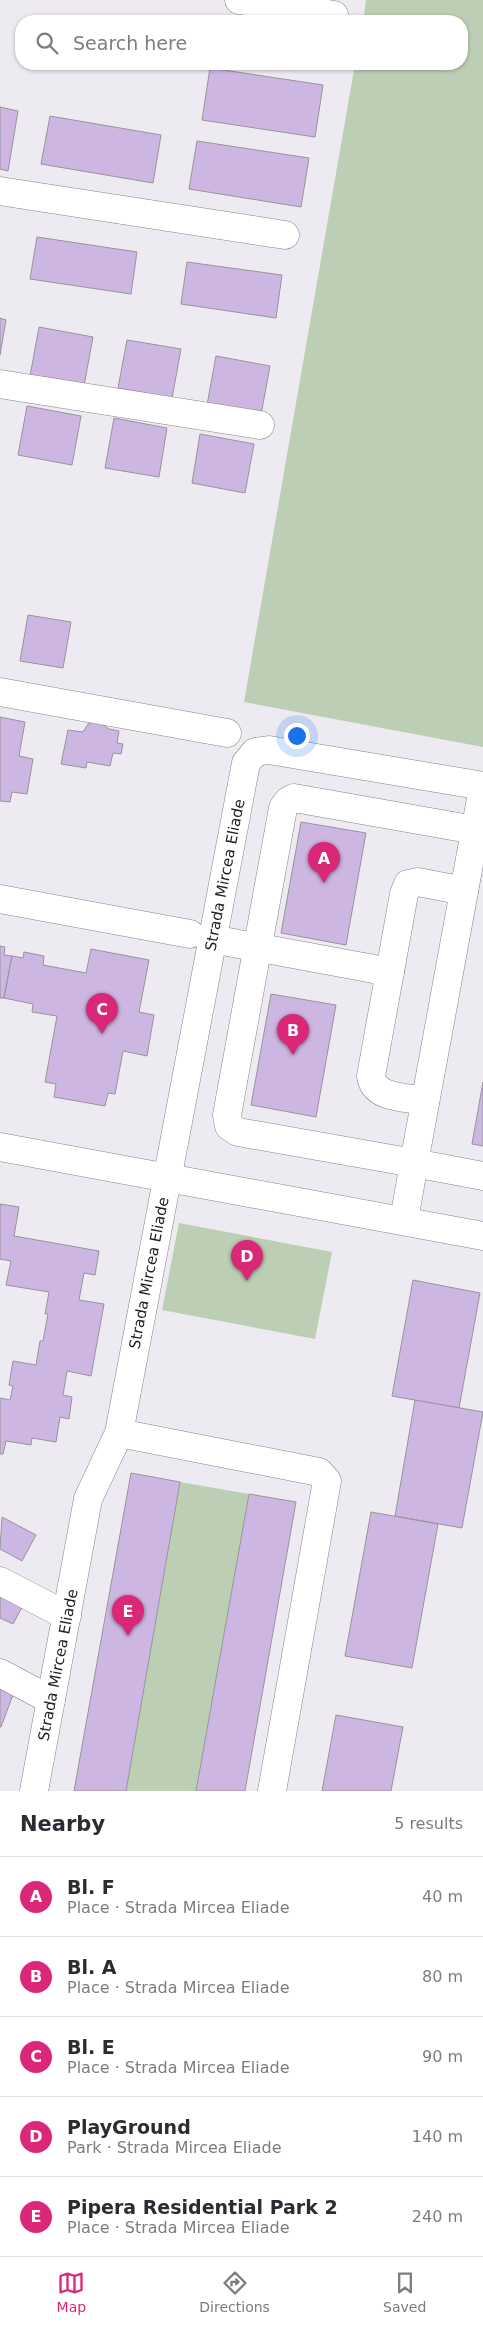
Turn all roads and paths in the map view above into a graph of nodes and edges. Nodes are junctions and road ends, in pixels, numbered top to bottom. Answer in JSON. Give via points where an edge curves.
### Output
{"nodes":[{"id":1,"x":239,"y":0,"type":"edge"},
{"id":2,"x":328,"y":15,"type":"edge"},
{"id":3,"x":0,"y":191,"type":"edge"},
{"id":4,"x":285,"y":235,"type":"dead end"},
{"id":5,"x":0,"y":384,"type":"edge"},
{"id":6,"x":260,"y":424,"type":"dead end"},
{"id":7,"x":0,"y":692,"type":"edge"},
{"id":8,"x":227,"y":733,"type":"dead end"},
{"id":9,"x":483,"y":787,"type":"edge"},
{"id":10,"x":479,"y":831,"type":"edge"},
{"id":11,"x":464,"y":891,"type":"junction"},
{"id":12,"x":0,"y":899,"type":"edge"},
{"id":13,"x":201,"y":936,"type":"junction"},
{"id":14,"x":258,"y":946,"type":"junction"},
{"id":15,"x":390,"y":972,"type":"junction"},
{"id":16,"x":425,"y":1101,"type":"junction"},
{"id":17,"x":0,"y":1146,"type":"edge"},
{"id":18,"x":414,"y":1163,"type":"junction"},
{"id":19,"x":483,"y":1176,"type":"edge"},
{"id":20,"x":168,"y":1177,"type":"junction"},
{"id":21,"x":404,"y":1220,"type":"junction"},
{"id":22,"x":483,"y":1236,"type":"edge"},
{"id":23,"x":119,"y":1433,"type":"junction"},
{"id":24,"x":0,"y":1581,"type":"edge"},
{"id":25,"x":67,"y":1616,"type":"junction"},
{"id":26,"x":0,"y":1673,"type":"edge"},
{"id":27,"x":51,"y":1700,"type":"junction"},
{"id":28,"x":34,"y":1791,"type":"edge"},
{"id":29,"x":272,"y":1791,"type":"edge"}],
"edges":[{"from":1,"to":2,"type":"street"},
{"from":3,"to":4,"type":"street"},
{"from":5,"to":6,"type":"street"},
{"from":7,"to":8,"type":"street"},
{"from":9,"to":10,"type":"street"},
{"from":9,"to":13,"type":"street","name":"Strada Mircea Eliade","via":[[269,750],[255,752],[246,763]]},
{"from":10,"to":11,"type":"street"},
{"from":10,"to":14,"type":"street","via":[[294,798],[288,801],[283,808]]},
{"from":11,"to":15,"type":"street","via":[[418,882],[408,884]]},
{"from":11,"to":16,"type":"street"},
{"from":12,"to":13,"type":"street"},
{"from":13,"to":14,"type":"street"},
{"from":13,"to":20,"type":"street","name":"Strada Mircea Eliade"},
{"from":14,"to":15,"type":"street"},
{"from":14,"to":18,"type":"street","via":[[227,1115],[229,1126],[238,1132]]},
{"from":15,"to":16,"type":"street","via":[[372,1085],[380,1092]]},
{"from":16,"to":18,"type":"street"},
{"from":17,"to":20,"type":"street"},
{"from":18,"to":19,"type":"street"},
{"from":18,"to":21,"type":"street"},
{"from":20,"to":21,"type":"street"},
{"from":20,"to":23,"type":"street","name":"Strada Mircea Eliade"},
{"from":21,"to":22,"type":"street"},
{"from":23,"to":25,"type":"street","name":"Strada Mircea Eliade","via":[[88,1499]]},
{"from":23,"to":29,"type":"street","via":[[319,1472],[327,1481]]},
{"from":24,"to":25,"type":"street"},
{"from":25,"to":27,"type":"street","name":"Strada Mircea Eliade"},
{"from":26,"to":27,"type":"street"},
{"from":27,"to":28,"type":"street","name":"Strada Mircea Eliade"}]}
